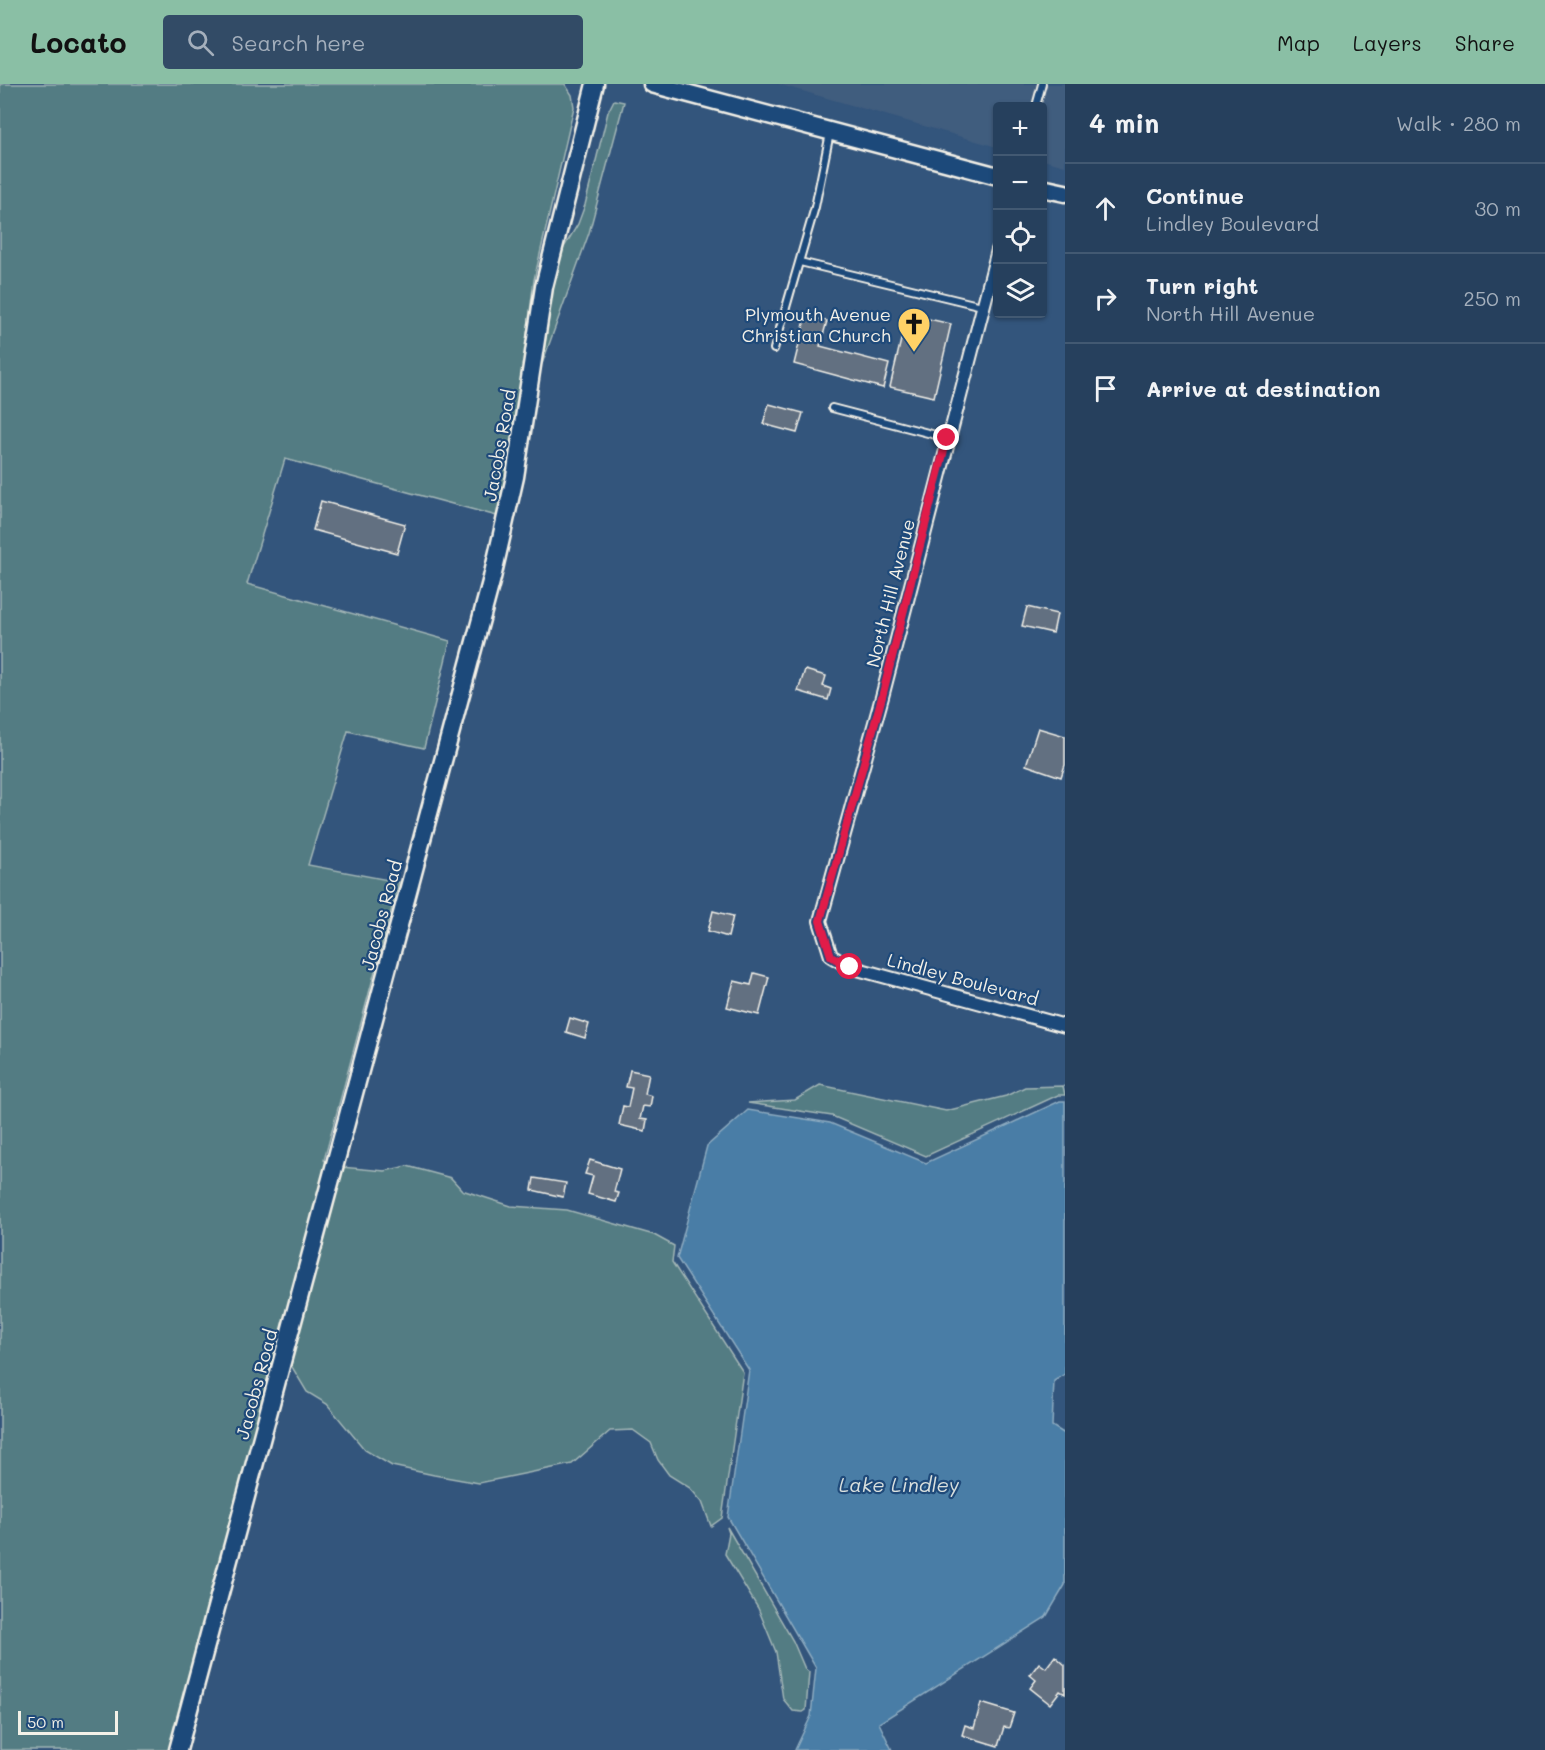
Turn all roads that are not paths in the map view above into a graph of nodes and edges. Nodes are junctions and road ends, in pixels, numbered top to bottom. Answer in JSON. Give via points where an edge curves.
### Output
{"nodes":[{"id":1,"x":595,"y":84,"type":"edge"},
{"id":2,"x":652,"y":84,"type":"edge"},
{"id":3,"x":1042,"y":84,"type":"edge"},
{"id":4,"x":1037,"y":102,"type":"edge"},
{"id":5,"x":830,"y":132,"type":"junction"},
{"id":6,"x":993,"y":175,"type":"edge"},
{"id":7,"x":1047,"y":189,"type":"edge"},
{"id":8,"x":1065,"y":194,"type":"edge"},
{"id":9,"x":800,"y":262,"type":"junction"},
{"id":10,"x":994,"y":264,"type":"edge"},
{"id":11,"x":982,"y":306,"type":"junction"},
{"id":12,"x":774,"y":349,"type":"dead end"},
{"id":13,"x":832,"y":408,"type":"dead end"},
{"id":14,"x":947,"y":438,"type":"junction"},
{"id":15,"x":825,"y":945,"type":"joint"},
{"id":16,"x":1065,"y":1026,"type":"edge"},
{"id":17,"x":178,"y":1750,"type":"edge"}],
"edges":[{"from":1,"to":17,"type":"street","name":"Jacobs Road","via":[[544,287],[515,477],[492,578]]},
{"from":2,"to":5,"type":"street"},
{"from":3,"to":4,"type":"lane"},
{"from":5,"to":6,"type":"street"},
{"from":5,"to":9,"type":"lane"},
{"from":7,"to":8,"type":"street"},
{"from":9,"to":11,"type":"lane"},
{"from":9,"to":12,"type":"lane"},
{"from":10,"to":11,"type":"street","name":"North Hill Avenue"},
{"from":11,"to":14,"type":"street","name":"North Hill Avenue"},
{"from":13,"to":14,"type":"lane"},
{"from":14,"to":15,"type":"street","name":"North Hill Avenue","via":[[882,697],[824,899],[820,921]]},
{"from":15,"to":16,"type":"street","name":"Lindley Boulevard","via":[[831,956],[850,967]]}]}
